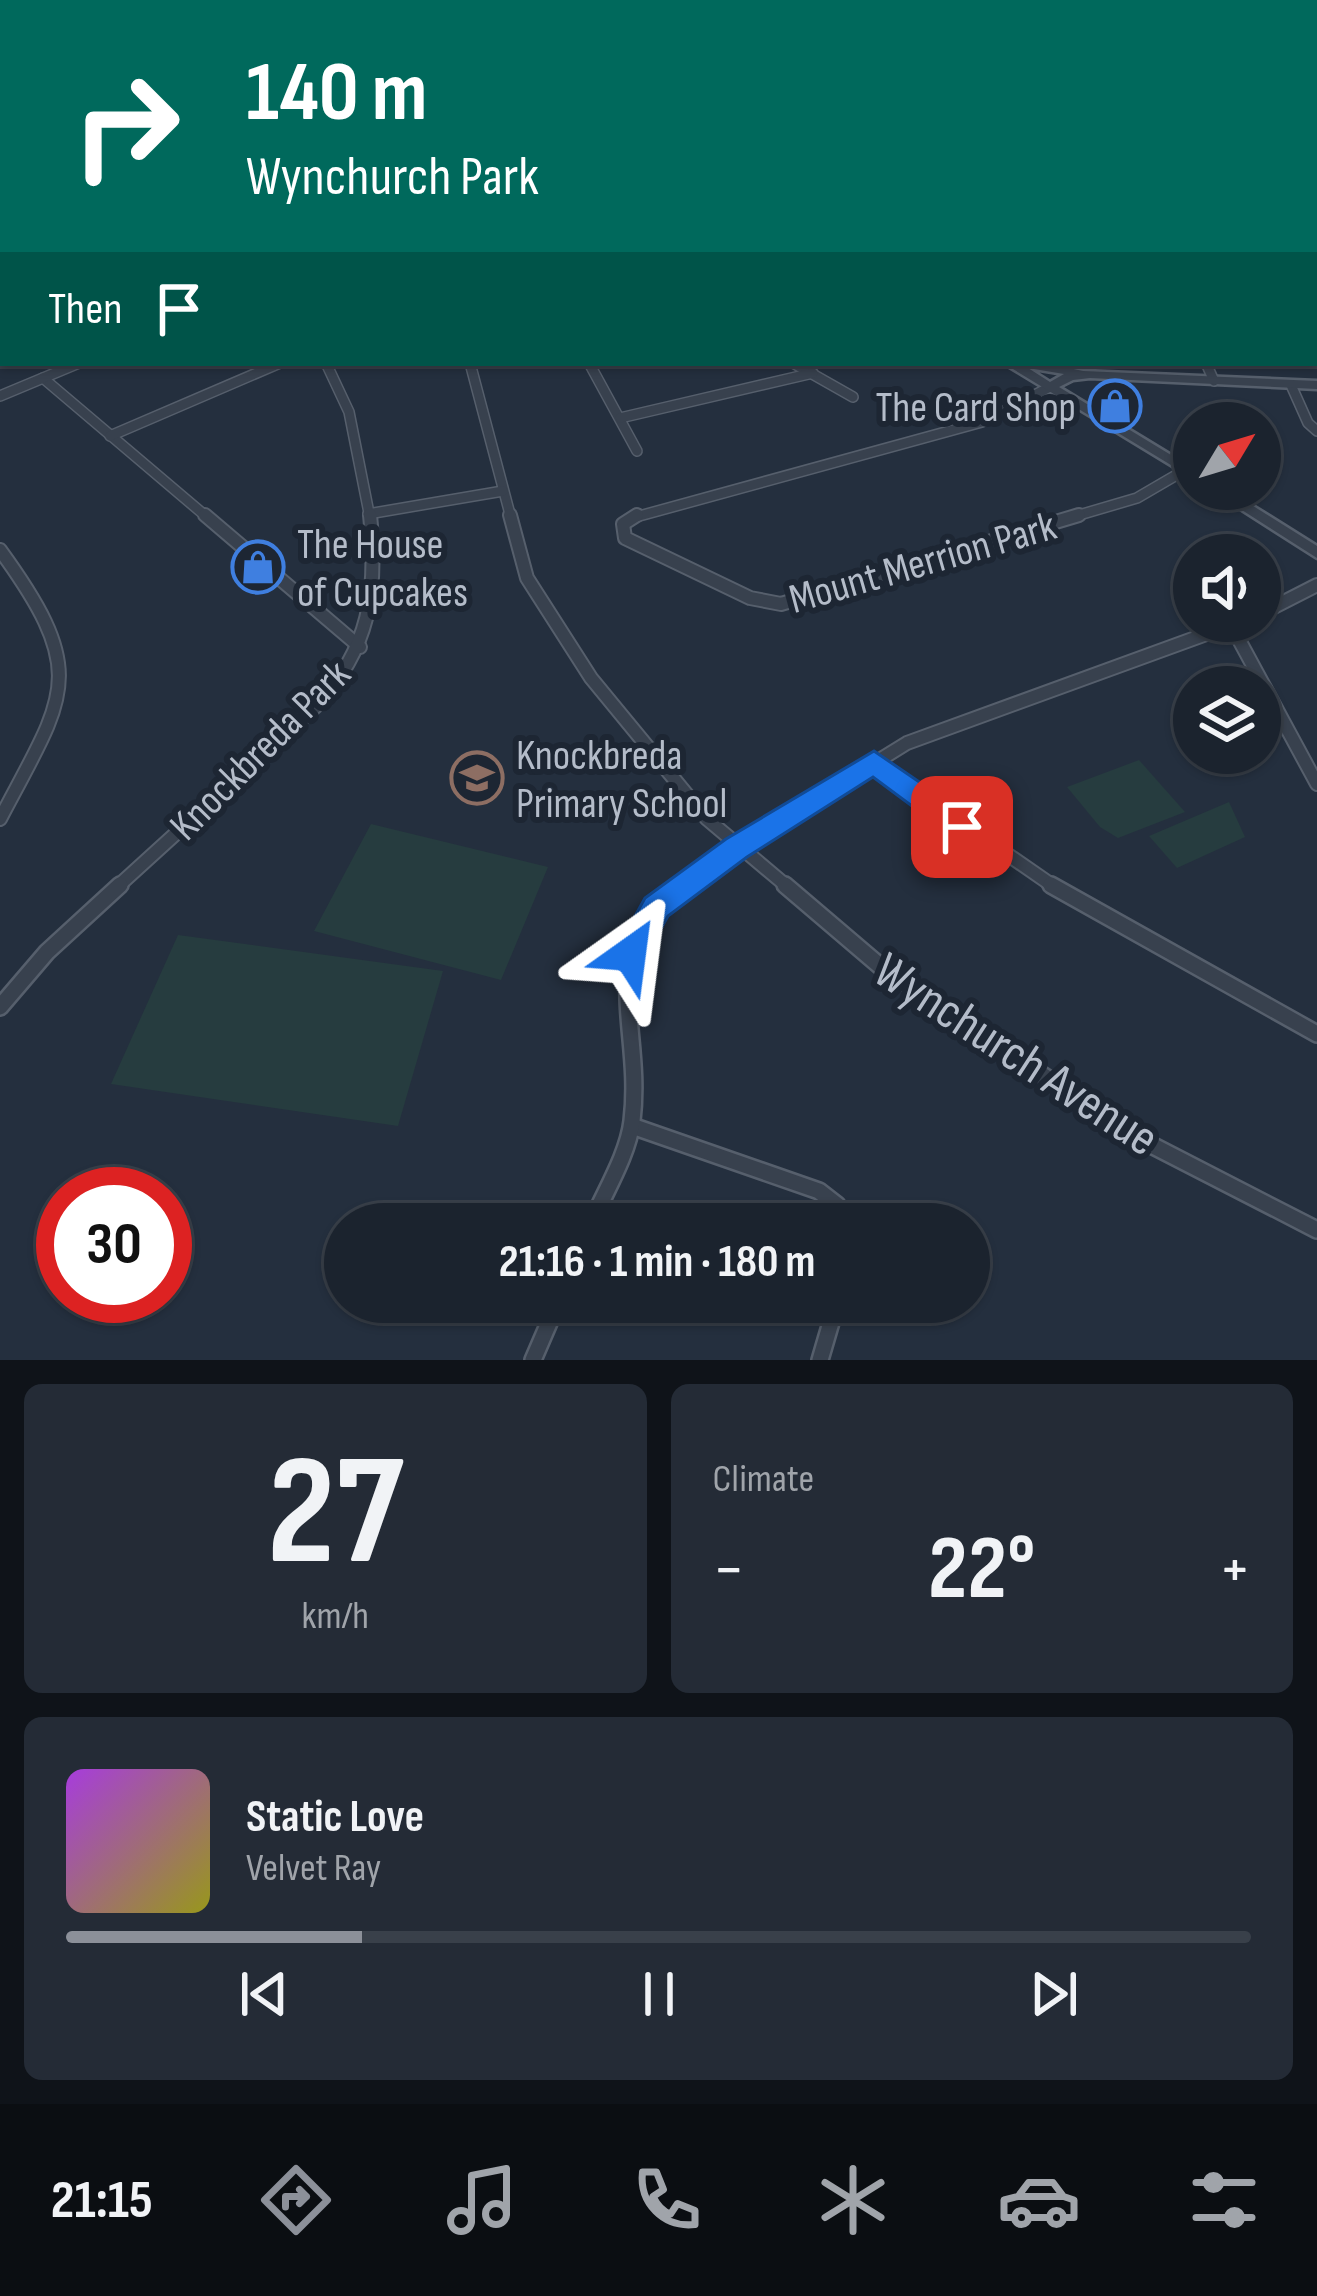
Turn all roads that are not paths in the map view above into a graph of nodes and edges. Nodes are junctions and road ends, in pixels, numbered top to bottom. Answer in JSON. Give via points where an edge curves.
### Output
{"nodes":[{"id":1,"x":73,"y":366,"type":"edge"},
{"id":2,"x":273,"y":366,"type":"edge"},
{"id":3,"x":329,"y":366,"type":"edge"},
{"id":4,"x":471,"y":366,"type":"edge"},
{"id":5,"x":591,"y":366,"type":"edge"},
{"id":6,"x":799,"y":366,"type":"edge"},
{"id":7,"x":1019,"y":366,"type":"edge"},
{"id":8,"x":1035,"y":366,"type":"edge"},
{"id":9,"x":1208,"y":366,"type":"edge"},
{"id":10,"x":813,"y":373,"type":"junction"},
{"id":11,"x":1090,"y":374,"type":"junction"},
{"id":12,"x":43,"y":378,"type":"junction"},
{"id":13,"x":1214,"y":381,"type":"junction"},
{"id":14,"x":1291,"y":385,"type":"junction"},
{"id":15,"x":1317,"y":385,"type":"edge"},
{"id":16,"x":1050,"y":387,"type":"junction"},
{"id":17,"x":0,"y":396,"type":"edge"},
{"id":18,"x":853,"y":397,"type":"dead end"},
{"id":19,"x":620,"y":418,"type":"junction"},
{"id":20,"x":1317,"y":431,"type":"edge"},
{"id":21,"x":110,"y":436,"type":"junction"},
{"id":22,"x":637,"y":451,"type":"dead end"},
{"id":23,"x":1173,"y":462,"type":"edge"},
{"id":24,"x":1173,"y":480,"type":"edge"},
{"id":25,"x":503,"y":491,"type":"junction"},
{"id":26,"x":1249,"y":510,"type":"edge"},
{"id":27,"x":368,"y":514,"type":"junction"},
{"id":28,"x":0,"y":550,"type":"edge"},
{"id":29,"x":1317,"y":553,"type":"edge"},
{"id":30,"x":1317,"y":585,"type":"edge"},
{"id":31,"x":1281,"y":603,"type":"edge"},
{"id":32,"x":1183,"y":642,"type":"edge"},
{"id":33,"x":1246,"y":642,"type":"edge"},
{"id":34,"x":360,"y":647,"type":"junction"},
{"id":35,"x":874,"y":762,"type":"junction"},
{"id":36,"x":1317,"y":784,"type":"edge"},
{"id":37,"x":0,"y":819,"type":"edge"},
{"id":38,"x":736,"y":848,"type":"junction"},
{"id":39,"x":0,"y":1007,"type":"edge"},
{"id":40,"x":1317,"y":1034,"type":"edge"},
{"id":41,"x":632,"y":1126,"type":"junction"},
{"id":42,"x":600,"y":1203,"type":"edge"},
{"id":43,"x":834,"y":1203,"type":"edge"},
{"id":44,"x":1317,"y":1230,"type":"edge"},
{"id":45,"x":549,"y":1323,"type":"edge"},
{"id":46,"x":831,"y":1323,"type":"edge"},
{"id":47,"x":533,"y":1360,"type":"edge"},
{"id":48,"x":820,"y":1360,"type":"edge"}],
"edges":[{"from":1,"to":12,"type":"street"},
{"from":2,"to":21,"type":"street"},
{"from":3,"to":27,"type":"street","name":"Knockbreda Park","via":[[351,410]]},
{"from":4,"to":25,"type":"street","name":"Wynchurch Avenue"},
{"from":5,"to":19,"type":"street"},
{"from":6,"to":10,"type":"street"},
{"from":7,"to":16,"type":"street"},
{"from":8,"to":11,"type":"street"},
{"from":9,"to":13,"type":"street"},
{"from":10,"to":18,"type":"street"},
{"from":10,"to":19,"type":"street"},
{"from":11,"to":13,"type":"street"},
{"from":11,"to":16,"type":"street"},
{"from":12,"to":17,"type":"street"},
{"from":12,"to":21,"type":"street"},
{"from":13,"to":14,"type":"street"},
{"from":14,"to":15,"type":"street"},
{"from":14,"to":20,"type":"street"},
{"from":16,"to":23,"type":"street"},
{"from":16,"to":24,"type":"street","name":"Mount Merrion Park","via":[[982,422],[642,512],[623,524],[625,538],[761,603],[781,604],[1137,498]]},
{"from":19,"to":22,"type":"street"},
{"from":21,"to":34,"type":"street"},
{"from":25,"to":27,"type":"street"},
{"from":25,"to":38,"type":"street","name":"Wynchurch Avenue","via":[[527,578],[591,678]]},
{"from":26,"to":29,"type":"street"},
{"from":27,"to":34,"type":"street","name":"Knockbreda Park","via":[[375,576]]},
{"from":28,"to":37,"type":"street","via":[[63,669],[55,708]]},
{"from":30,"to":31,"type":"street"},
{"from":32,"to":35,"type":"street","via":[[962,720]]},
{"from":33,"to":36,"type":"street"},
{"from":34,"to":39,"type":"street","name":"Knockbreda Park","via":[[339,682],[47,952]]},
{"from":35,"to":38,"type":"street"},
{"from":35,"to":40,"type":"street","via":[[1052,886]]},
{"from":38,"to":41,"type":"street","via":[[656,907],[635,939],[627,976]]},
{"from":38,"to":44,"type":"street","name":"Wynchurch Avenue","via":[[880,966],[1067,1094]]},
{"from":41,"to":42,"type":"street"},
{"from":41,"to":43,"type":"street"},
{"from":45,"to":47,"type":"street"},
{"from":46,"to":48,"type":"street"}]}
